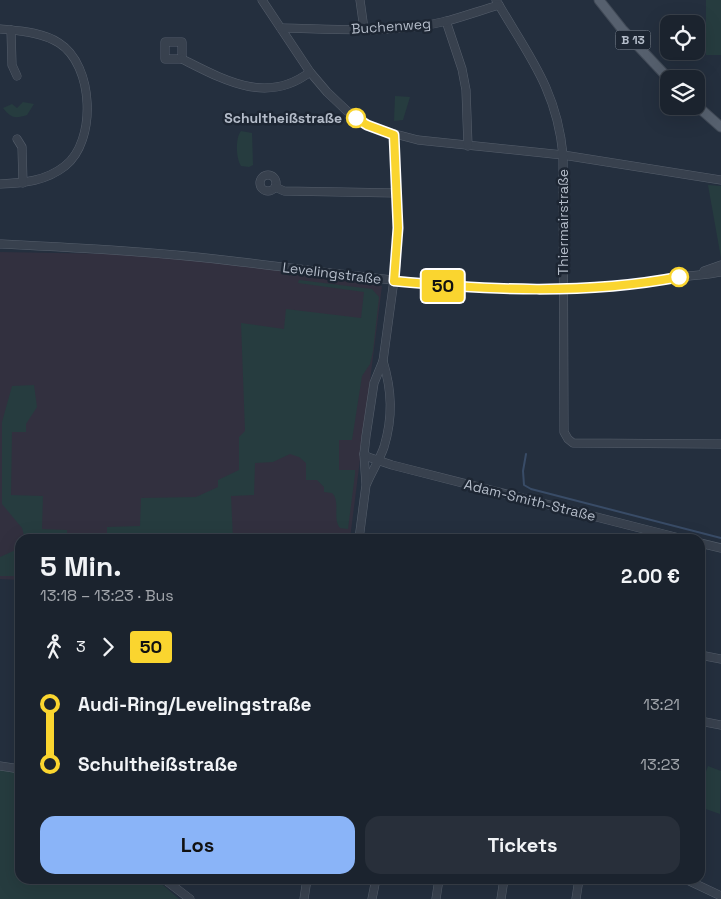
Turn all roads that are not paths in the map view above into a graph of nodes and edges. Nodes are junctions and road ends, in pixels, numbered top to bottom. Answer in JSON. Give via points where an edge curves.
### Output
{"nodes":[{"id":1,"x":262,"y":0,"type":"edge"},
{"id":2,"x":360,"y":0,"type":"edge"},
{"id":3,"x":599,"y":0,"type":"edge"},
{"id":4,"x":498,"y":2,"type":"edge"},
{"id":5,"x":446,"y":21,"type":"junction"},
{"id":6,"x":281,"y":28,"type":"junction"},
{"id":7,"x":0,"y":29,"type":"edge"},
{"id":8,"x":364,"y":29,"type":"junction"},
{"id":9,"x":11,"y":30,"type":"junction"},
{"id":10,"x":182,"y":60,"type":"dead end"},
{"id":11,"x":661,"y":70,"type":"edge"},
{"id":12,"x":310,"y":72,"type":"junction"},
{"id":13,"x":17,"y":76,"type":"dead end"},
{"id":14,"x":705,"y":113,"type":"edge"},
{"id":15,"x":721,"y":127,"type":"edge"},
{"id":16,"x":394,"y":135,"type":"junction"},
{"id":17,"x":17,"y":139,"type":"dead end"},
{"id":18,"x":468,"y":146,"type":"junction"},
{"id":19,"x":563,"y":155,"type":"junction"},
{"id":20,"x":721,"y":180,"type":"edge"},
{"id":21,"x":23,"y":183,"type":"junction"},
{"id":22,"x":0,"y":184,"type":"edge"},
{"id":23,"x":275,"y":188,"type":"dead end"},
{"id":24,"x":397,"y":193,"type":"junction"},
{"id":25,"x":0,"y":244,"type":"edge"},
{"id":26,"x":721,"y":265,"type":"edge"},
{"id":27,"x":721,"y":272,"type":"edge"},
{"id":28,"x":694,"y":275,"type":"junction"},
{"id":29,"x":394,"y":281,"type":"junction"},
{"id":30,"x":563,"y":289,"type":"junction"},
{"id":31,"x":383,"y":362,"type":"junction"},
{"id":32,"x":374,"y":383,"type":"junction"},
{"id":33,"x":389,"y":384,"type":"junction"},
{"id":34,"x":721,"y":444,"type":"edge"},
{"id":35,"x":364,"y":454,"type":"junction"},
{"id":36,"x":378,"y":459,"type":"junction"},
{"id":37,"x":366,"y":485,"type":"junction"},
{"id":38,"x":359,"y":534,"type":"edge"},
{"id":39,"x":663,"y":534,"type":"edge"},
{"id":40,"x":705,"y":544,"type":"edge"},
{"id":41,"x":721,"y":548,"type":"edge"},
{"id":42,"x":705,"y":656,"type":"edge"},
{"id":43,"x":721,"y":659,"type":"edge"},
{"id":44,"x":705,"y":722,"type":"edge"},
{"id":45,"x":721,"y":725,"type":"edge"},
{"id":46,"x":0,"y":766,"type":"edge"},
{"id":47,"x":15,"y":768,"type":"edge"},
{"id":48,"x":170,"y":884,"type":"edge"},
{"id":49,"x":306,"y":884,"type":"edge"},
{"id":50,"x":375,"y":884,"type":"edge"},
{"id":51,"x":438,"y":884,"type":"edge"},
{"id":52,"x":503,"y":884,"type":"edge"},
{"id":53,"x":578,"y":884,"type":"edge"},
{"id":54,"x":696,"y":884,"type":"edge"},
{"id":55,"x":721,"y":896,"type":"edge"},
{"id":56,"x":190,"y":899,"type":"edge"},
{"id":57,"x":304,"y":899,"type":"edge"},
{"id":58,"x":372,"y":899,"type":"edge"},
{"id":59,"x":436,"y":899,"type":"edge"},
{"id":60,"x":501,"y":899,"type":"edge"},
{"id":61,"x":576,"y":899,"type":"edge"}],
"edges":[{"from":1,"to":6,"type":"street"},
{"from":2,"to":8,"type":"street"},
{"from":3,"to":11,"type":"main road","number":"B 13"},
{"from":4,"to":5,"type":"street","name":"Buchenweg"},
{"from":4,"to":19,"type":"street","name":"Thiermairstraße","via":[[544,79],[560,126]]},
{"from":5,"to":8,"type":"street","name":"Buchenweg"},
{"from":5,"to":18,"type":"street","via":[[466,90]]},
{"from":6,"to":8,"type":"street","name":"Buchenweg"},
{"from":6,"to":12,"type":"street"},
{"from":7,"to":9,"type":"street"},
{"from":9,"to":13,"type":"street","via":[[12,64]]},
{"from":9,"to":21,"type":"street","via":[[48,38],[70,52],[83,79],[86,100],[84,139],[74,158],[48,177]]},
{"from":10,"to":12,"type":"street","via":[[223,80],[253,88],[285,85]]},
{"from":12,"to":16,"type":"street","via":[[352,114],[367,125]]},
{"from":14,"to":15,"type":"main road"},
{"from":16,"to":18,"type":"street"},
{"from":16,"to":24,"type":"street"},
{"from":17,"to":21,"type":"street","via":[[22,147]]},
{"from":18,"to":19,"type":"street"},
{"from":19,"to":20,"type":"street"},
{"from":19,"to":30,"type":"street","name":"Thiermairstraße"},
{"from":21,"to":22,"type":"street"},
{"from":23,"to":24,"type":"street","via":[[284,191]]},
{"from":24,"to":29,"type":"street","via":[[398,244]]},
{"from":25,"to":29,"type":"street","name":"Levelingstraße","via":[[192,256]]},
{"from":26,"to":28,"type":"street","name":"Levelingstraße"},
{"from":27,"to":28,"type":"street","name":"Levelingstraße"},
{"from":28,"to":30,"type":"street","name":"Levelingstraße","via":[[644,283]]},
{"from":29,"to":30,"type":"street","name":"Levelingstraße","via":[[482,289]]},
{"from":29,"to":31,"type":"street"},
{"from":30,"to":34,"type":"street","name":"Thiermairstraße","via":[[563,420],[568,439],[585,444]]},
{"from":31,"to":32,"type":"street"},
{"from":31,"to":33,"type":"street"},
{"from":32,"to":33,"type":"street","via":[[382,381]]},
{"from":32,"to":35,"type":"street"},
{"from":33,"to":36,"type":"street","via":[[391,401],[386,436]]},
{"from":35,"to":36,"type":"street","name":"Adam-Smith-Straße"},
{"from":35,"to":37,"type":"street"},
{"from":36,"to":37,"type":"street"},
{"from":36,"to":39,"type":"street","name":"Adam-Smith-Straße"},
{"from":37,"to":38,"type":"street"},
{"from":40,"to":41,"type":"street"},
{"from":42,"to":43,"type":"street"},
{"from":44,"to":45,"type":"street"},
{"from":46,"to":47,"type":"street"},
{"from":48,"to":56,"type":"street"},
{"from":49,"to":57,"type":"street"},
{"from":50,"to":58,"type":"street"},
{"from":51,"to":59,"type":"street"},
{"from":52,"to":60,"type":"street"},
{"from":53,"to":61,"type":"street"},
{"from":54,"to":55,"type":"street"}]}
